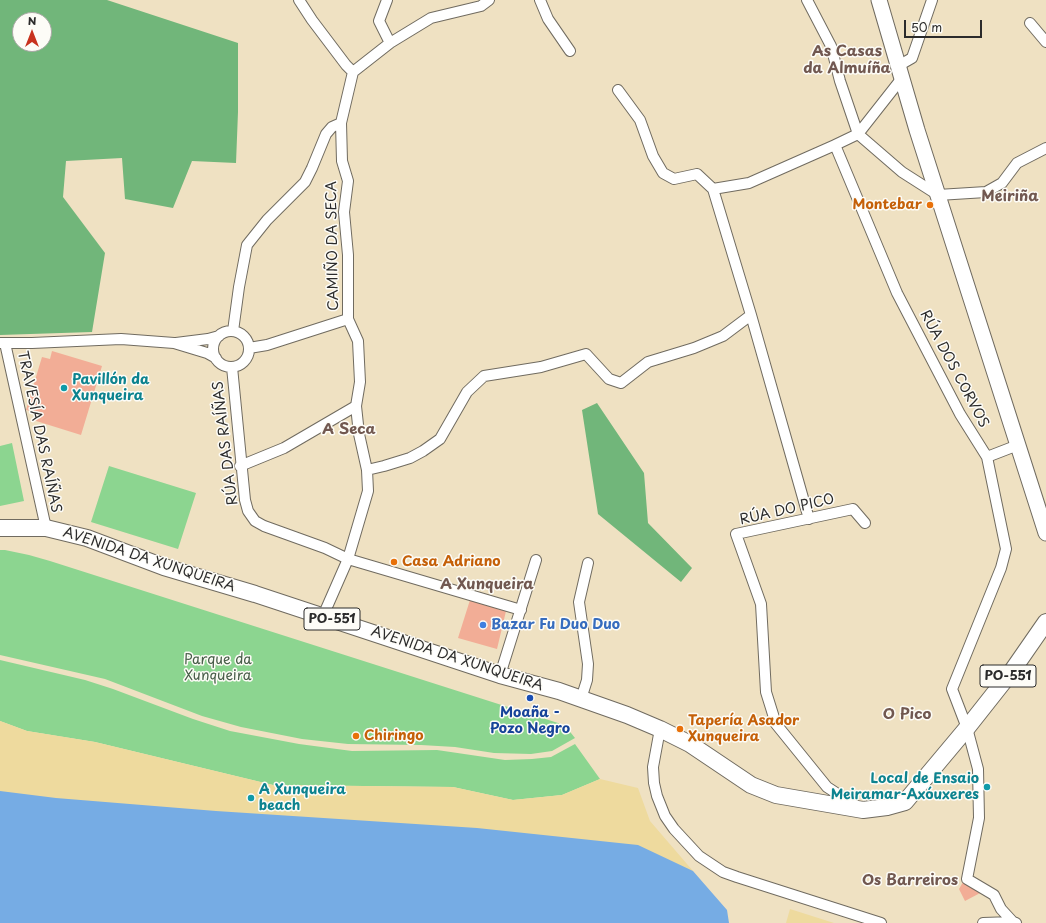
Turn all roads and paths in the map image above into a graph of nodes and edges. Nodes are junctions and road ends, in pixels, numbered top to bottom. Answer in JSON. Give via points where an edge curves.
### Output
{"nodes":[{"id":1,"x":299,"y":0,"type":"edge"},
{"id":2,"x":387,"y":0,"type":"edge"},
{"id":3,"x":489,"y":0,"type":"edge"},
{"id":4,"x":540,"y":0,"type":"edge"},
{"id":5,"x":807,"y":0,"type":"edge"},
{"id":6,"x":879,"y":0,"type":"edge"},
{"id":7,"x":932,"y":0,"type":"edge"},
{"id":8,"x":1030,"y":23,"type":"dead end"},
{"id":9,"x":1046,"y":42,"type":"edge"},
{"id":10,"x":390,"y":43,"type":"junction"},
{"id":11,"x":570,"y":51,"type":"dead end"},
{"id":12,"x":353,"y":72,"type":"junction"},
{"id":13,"x":900,"y":72,"type":"junction"},
{"id":14,"x":618,"y":90,"type":"dead end"},
{"id":15,"x":341,"y":124,"type":"junction"},
{"id":16,"x":858,"y":134,"type":"junction"},
{"id":17,"x":835,"y":145,"type":"junction"},
{"id":18,"x":1046,"y":148,"type":"edge"},
{"id":19,"x":713,"y":189,"type":"junction"},
{"id":20,"x":938,"y":195,"type":"junction"},
{"id":21,"x":752,"y":315,"type":"junction"},
{"id":22,"x":348,"y":319,"type":"junction"},
{"id":23,"x":233,"y":331,"type":"junction"},
{"id":24,"x":219,"y":336,"type":"junction"},
{"id":25,"x":2,"y":343,"type":"edge"},
{"id":26,"x":174,"y":343,"type":"junction"},
{"id":27,"x":249,"y":348,"type":"junction"},
{"id":28,"x":216,"y":358,"type":"junction"},
{"id":29,"x":232,"y":367,"type":"junction"},
{"id":30,"x":356,"y":406,"type":"junction"},
{"id":31,"x":1018,"y":444,"type":"junction"},
{"id":32,"x":987,"y":457,"type":"junction"},
{"id":33,"x":240,"y":466,"type":"junction"},
{"id":34,"x":367,"y":470,"type":"junction"},
{"id":35,"x":809,"y":519,"type":"junction"},
{"id":36,"x":865,"y":523,"type":"dead end"},
{"id":37,"x":0,"y":528,"type":"edge"},
{"id":38,"x":46,"y":528,"type":"junction"},
{"id":39,"x":1046,"y":533,"type":"edge"},
{"id":40,"x":348,"y":559,"type":"junction"},
{"id":41,"x":536,"y":560,"type":"dead end"},
{"id":42,"x":588,"y":563,"type":"dead end"},
{"id":43,"x":521,"y":610,"type":"junction"},
{"id":44,"x":323,"y":616,"type":"junction"},
{"id":45,"x":1046,"y":622,"type":"edge"},
{"id":46,"x":500,"y":675,"type":"junction"},
{"id":47,"x":580,"y":699,"type":"junction"},
{"id":48,"x":967,"y":728,"type":"junction"},
{"id":49,"x":660,"y":729,"type":"junction"},
{"id":50,"x":863,"y":810,"type":"junction"},
{"id":51,"x":1015,"y":922,"type":"edge"},
{"id":52,"x":881,"y":923,"type":"edge"},
{"id":53,"x":983,"y":923,"type":"edge"}],
"edges":[{"from":1,"to":12,"type":"street"},
{"from":2,"to":10,"type":"street","via":[[379,21]]},
{"from":3,"to":10,"type":"street","via":[[481,6],[431,18]]},
{"from":4,"to":11,"type":"street","via":[[548,19]]},
{"from":5,"to":16,"type":"street","via":[[831,46]]},
{"from":6,"to":13,"type":"street"},
{"from":7,"to":13,"type":"street","via":[[912,58]]},
{"from":8,"to":9,"type":"street"},
{"from":10,"to":12,"type":"street"},
{"from":12,"to":15,"type":"street","name":"CAMIÑO DA SECA"},
{"from":13,"to":16,"type":"street"},
{"from":13,"to":20,"type":"street"},
{"from":14,"to":19,"type":"street","via":[[640,120],[663,173],[674,179],[698,174]]},
{"from":15,"to":22,"type":"street","name":"CAMIÑO DA SECA","via":[[342,161],[348,181],[344,212],[348,255]]},
{"from":15,"to":23,"type":"street","via":[[332,127],[326,134],[304,182],[267,220],[248,245]]},
{"from":16,"to":17,"type":"street"},
{"from":16,"to":20,"type":"street","via":[[902,172]]},
{"from":17,"to":19,"type":"street","via":[[749,183]]},
{"from":17,"to":32,"type":"street","name":"RÚA DOS CORVOS","via":[[897,293],[960,414]]},
{"from":18,"to":20,"type":"street","via":[[1018,163],[1002,183],[986,192]]},
{"from":19,"to":21,"type":"street"},
{"from":20,"to":31,"type":"street"},
{"from":21,"to":34,"type":"street","via":[[723,336],[648,362],[621,383],[609,379],[586,354],[541,367],[484,376],[467,392],[440,439],[410,458]]},
{"from":21,"to":35,"type":"street"},
{"from":22,"to":27,"type":"street","via":[[267,345]]},
{"from":22,"to":30,"type":"street","name":"CAMIÑO DA SECA","via":[[358,341],[360,382]]},
{"from":23,"to":24,"type":"street"},
{"from":23,"to":27,"type":"street","via":[[242,335]]},
{"from":24,"to":26,"type":"street"},
{"from":24,"to":28,"type":"street","via":[[214,346]]},
{"from":25,"to":26,"type":"street","via":[[121,339]]},
{"from":25,"to":38,"type":"street","name":"TRAVESÍA DAS RAÍÑAS"},
{"from":26,"to":28,"type":"street"},
{"from":27,"to":29,"type":"street","via":[[243,363]]},
{"from":28,"to":29,"type":"street","via":[[220,363]]},
{"from":29,"to":33,"type":"street","name":"RÚA DAS RAÍÑAS"},
{"from":30,"to":33,"type":"street","via":[[284,448]]},
{"from":30,"to":34,"type":"street","name":"CAMIÑO DA SECA"},
{"from":31,"to":32,"type":"street"},
{"from":31,"to":39,"type":"street"},
{"from":32,"to":48,"type":"street","name":"RÚA DOS CORVOS","via":[[1006,549],[1001,568],[952,688]]},
{"from":33,"to":40,"type":"street","name":"RÚA DAS RAÍÑAS","via":[[248,511],[255,520],[264,526]]},
{"from":34,"to":40,"type":"street","name":"CAMIÑO DA SECA","via":[[368,491]]},
{"from":35,"to":36,"type":"street","name":"RÚA DO PICO","via":[[853,509]]},
{"from":35,"to":50,"type":"street","name":"RÚA DO PICO","via":[[736,534],[761,604],[766,692],[776,724],[827,787]]},
{"from":37,"to":38,"type":"main road","name":"AVENIDA DA XUNQUEIRA","number":"PO-551"},
{"from":38,"to":44,"type":"main road","name":"AVENIDA DA XUNQUEIRA","number":"PO-551","via":[[87,538],[163,566]]},
{"from":40,"to":43,"type":"street","name":"RÚA DAS RAÍÑAS"},
{"from":40,"to":44,"type":"street","name":"CAMIÑO DA SECA"},
{"from":41,"to":43,"type":"street"},
{"from":42,"to":47,"type":"street","via":[[579,602],[588,664],[587,680]]},
{"from":43,"to":46,"type":"street"},
{"from":44,"to":46,"type":"main road","name":"AVENIDA DA XUNQUEIRA","number":"PO-551"},
{"from":45,"to":48,"type":"main road","number":"PO-551","via":[[1012,671]]},
{"from":46,"to":47,"type":"main road","name":"AVENIDA DA XUNQUEIRA","number":"PO-551"},
{"from":47,"to":49,"type":"main road","name":"AVENIDA DA XUNQUEIRA","number":"PO-551"},
{"from":48,"to":50,"type":"main road","number":"PO-551","via":[[905,802]]},
{"from":48,"to":51,"type":"street","name":"RÚA DOS CORVOS","via":[[978,769],[979,818],[967,879],[994,895],[1001,909]]},
{"from":49,"to":50,"type":"main road","number":"PO-551","via":[[690,744],[751,785],[776,795]]},
{"from":49,"to":52,"type":"street","via":[[654,767],[657,796],[665,816],[674,829],[699,856],[737,877]]},
{"from":51,"to":53,"type":"street"}]}
